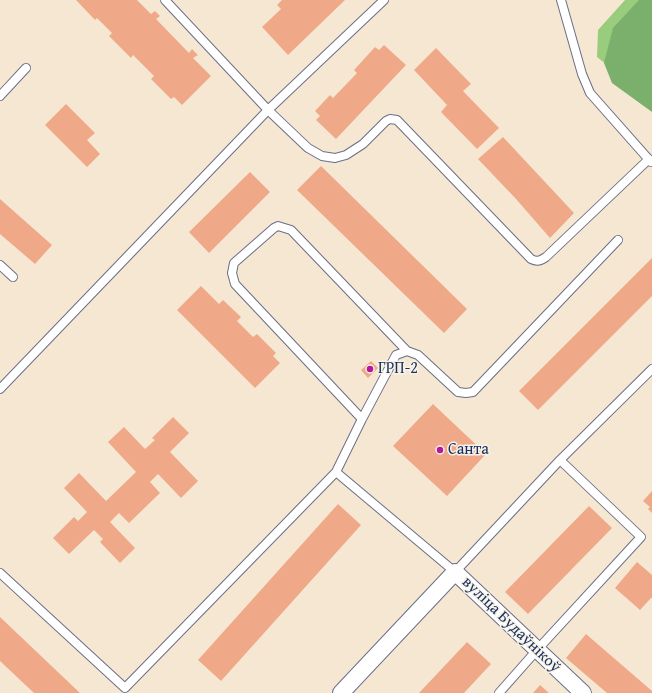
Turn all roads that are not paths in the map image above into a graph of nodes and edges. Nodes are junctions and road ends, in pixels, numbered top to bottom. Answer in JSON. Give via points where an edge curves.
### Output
{"nodes":[{"id":1,"x":165,"y":0,"type":"edge"},
{"id":2,"x":384,"y":0,"type":"edge"},
{"id":3,"x":561,"y":0,"type":"edge"},
{"id":4,"x":26,"y":68,"type":"dead end"},
{"id":5,"x":0,"y":96,"type":"edge"},
{"id":6,"x":268,"y":110,"type":"junction"},
{"id":7,"x":650,"y":161,"type":"edge"},
{"id":8,"x":618,"y":240,"type":"dead end"},
{"id":9,"x":0,"y":265,"type":"edge"},
{"id":10,"x":13,"y":277,"type":"dead end"},
{"id":11,"x":407,"y":351,"type":"junction"},
{"id":12,"x":652,"y":369,"type":"edge"},
{"id":13,"x":0,"y":389,"type":"edge"},
{"id":14,"x":362,"y":419,"type":"junction"},
{"id":15,"x":560,"y":460,"type":"junction"},
{"id":16,"x":336,"y":472,"type":"junction"},
{"id":17,"x":455,"y":572,"type":"junction"},
{"id":18,"x":0,"y":573,"type":"edge"},
{"id":19,"x":536,"y":650,"type":"junction"},
{"id":20,"x":341,"y":693,"type":"edge"},
{"id":21,"x":499,"y":693,"type":"edge"},
{"id":22,"x":583,"y":693,"type":"edge"}],
"edges":[{"from":1,"to":6,"type":"lane"},
{"from":2,"to":6,"type":"lane"},
{"from":3,"to":7,"type":"lane","via":[[590,93]]},
{"from":4,"to":5,"type":"lane"},
{"from":6,"to":7,"type":"lane","via":[[308,148],[322,156],[335,158],[357,148],[386,121],[397,120],[531,259],[536,261],[546,257]]},
{"from":6,"to":13,"type":"lane"},
{"from":8,"to":11,"type":"lane","via":[[473,392],[458,392],[418,355]]},
{"from":9,"to":10,"type":"lane"},
{"from":11,"to":14,"type":"lane","via":[[396,355]]},
{"from":11,"to":14,"type":"lane","via":[[291,230],[278,226],[274,228],[234,263],[232,273],[235,284]]},
{"from":12,"to":15,"type":"lane"},
{"from":14,"to":16,"type":"lane"},
{"from":15,"to":17,"type":"lane"},
{"from":15,"to":19,"type":"lane","via":[[641,537]]},
{"from":16,"to":17,"type":"lane"},
{"from":16,"to":18,"type":"lane","via":[[125,688]]},
{"from":17,"to":19,"type":"street","name":"вуліца Будаўнікоў"},
{"from":17,"to":20,"type":"street","name":"вуліца Будаўнікоў"},
{"from":19,"to":21,"type":"lane"},
{"from":19,"to":22,"type":"street","name":"вуліца Будаўнікоў"}]}
